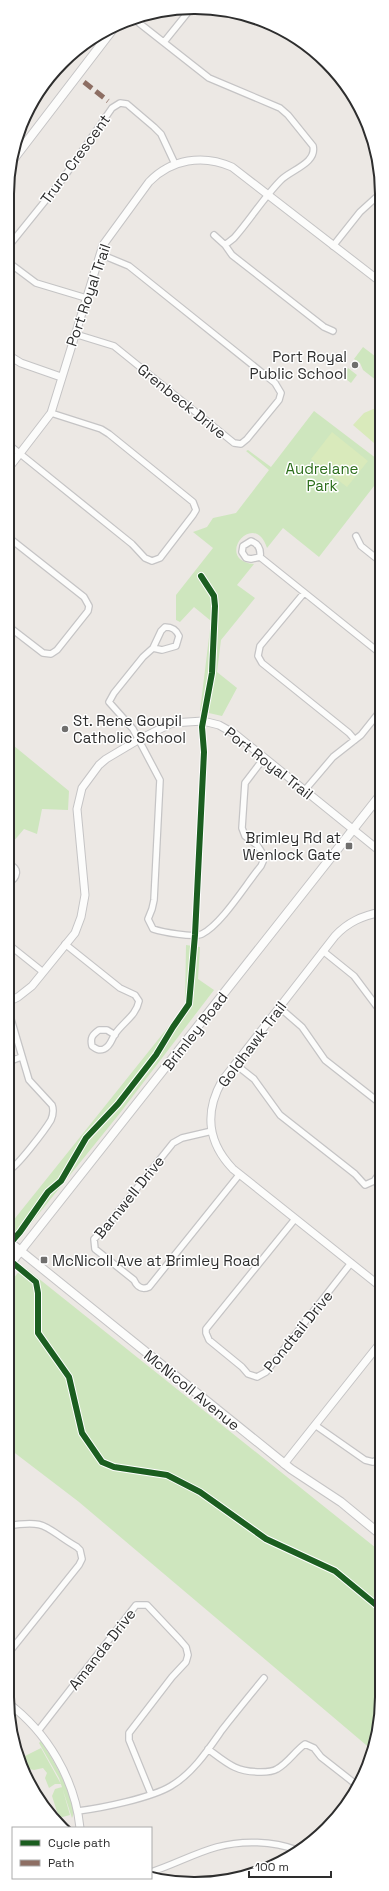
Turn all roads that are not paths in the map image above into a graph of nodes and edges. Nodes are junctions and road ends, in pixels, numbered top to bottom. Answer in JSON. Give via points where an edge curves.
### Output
{"nodes":[{"id":1,"x":187,"y":14,"type":"edge"},
{"id":2,"x":139,"y":23,"type":"edge"},
{"id":3,"x":108,"y":36,"type":"edge"},
{"id":4,"x":164,"y":42,"type":"junction"},
{"id":5,"x":19,"y":151,"type":"edge"},
{"id":6,"x":175,"y":164,"type":"junction"},
{"id":7,"x":269,"y":195,"type":"junction"},
{"id":8,"x":375,"y":198,"type":"edge"},
{"id":9,"x":214,"y":236,"type":"dead end"},
{"id":10,"x":14,"y":240,"type":"edge"},
{"id":11,"x":225,"y":244,"type":"junction"},
{"id":12,"x":333,"y":246,"type":"junction"},
{"id":13,"x":100,"y":254,"type":"junction"},
{"id":14,"x":14,"y":266,"type":"edge"},
{"id":15,"x":375,"y":278,"type":"edge"},
{"id":16,"x":86,"y":298,"type":"junction"},
{"id":17,"x":333,"y":331,"type":"dead end"},
{"id":18,"x":75,"y":334,"type":"junction"},
{"id":19,"x":14,"y":358,"type":"edge"},
{"id":20,"x":61,"y":377,"type":"junction"},
{"id":21,"x":51,"y":413,"type":"junction"},
{"id":22,"x":14,"y":448,"type":"edge"},
{"id":23,"x":20,"y":453,"type":"junction"},
{"id":24,"x":14,"y":461,"type":"edge"},
{"id":25,"x":356,"y":536,"type":"dead end"},
{"id":26,"x":14,"y":542,"type":"edge"},
{"id":27,"x":260,"y":557,"type":"dead end"},
{"id":28,"x":375,"y":557,"type":"edge"},
{"id":29,"x":304,"y":593,"type":"junction"},
{"id":30,"x":14,"y":631,"type":"edge"},
{"id":31,"x":153,"y":648,"type":"junction"},
{"id":32,"x":375,"y":649,"type":"edge"},
{"id":33,"x":375,"y":717,"type":"edge"},
{"id":34,"x":138,"y":740,"type":"junction"},
{"id":35,"x":355,"y":740,"type":"junction"},
{"id":36,"x":264,"y":758,"type":"junction"},
{"id":37,"x":305,"y":790,"type":"junction"},
{"id":38,"x":375,"y":802,"type":"edge"},
{"id":39,"x":354,"y":830,"type":"junction"},
{"id":40,"x":375,"y":847,"type":"edge"},
{"id":41,"x":14,"y":868,"type":"edge"},
{"id":42,"x":14,"y":880,"type":"edge"},
{"id":43,"x":375,"y":914,"type":"edge"},
{"id":44,"x":65,"y":944,"type":"junction"},
{"id":45,"x":14,"y":949,"type":"edge"},
{"id":46,"x":323,"y":951,"type":"junction"},
{"id":47,"x":43,"y":972,"type":"junction"},
{"id":48,"x":14,"y":999,"type":"edge"},
{"id":49,"x":375,"y":1004,"type":"edge"},
{"id":50,"x":279,"y":1007,"type":"junction"},
{"id":51,"x":14,"y":1031,"type":"edge"},
{"id":52,"x":115,"y":1034,"type":"dead end"},
{"id":53,"x":21,"y":1057,"type":"junction"},
{"id":54,"x":14,"y":1060,"type":"edge"},
{"id":55,"x":235,"y":1064,"type":"junction"},
{"id":56,"x":375,"y":1099,"type":"edge"},
{"id":57,"x":212,"y":1131,"type":"junction"},
{"id":58,"x":14,"y":1166,"type":"edge"},
{"id":59,"x":239,"y":1175,"type":"junction"},
{"id":60,"x":375,"y":1178,"type":"edge"},
{"id":61,"x":295,"y":1219,"type":"junction"},
{"id":62,"x":14,"y":1245,"type":"edge"},
{"id":63,"x":21,"y":1250,"type":"junction"},
{"id":64,"x":14,"y":1259,"type":"edge"},
{"id":65,"x":351,"y":1263,"type":"junction"},
{"id":66,"x":375,"y":1282,"type":"edge"},
{"id":67,"x":375,"y":1350,"type":"edge"},
{"id":68,"x":315,"y":1425,"type":"junction"},
{"id":69,"x":375,"y":1462,"type":"edge"},
{"id":70,"x":284,"y":1464,"type":"junction"},
{"id":71,"x":14,"y":1525,"type":"edge"},
{"id":72,"x":375,"y":1530,"type":"edge"},
{"id":73,"x":14,"y":1646,"type":"edge"},
{"id":74,"x":264,"y":1678,"type":"dead end"},
{"id":75,"x":14,"y":1709,"type":"edge"},
{"id":76,"x":38,"y":1731,"type":"junction"},
{"id":77,"x":208,"y":1749,"type":"junction"},
{"id":78,"x":353,"y":1782,"type":"edge"},
{"id":79,"x":151,"y":1794,"type":"junction"},
{"id":80,"x":78,"y":1811,"type":"junction"},
{"id":81,"x":80,"y":1827,"type":"edge"},
{"id":82,"x":292,"y":1849,"type":"edge"},
{"id":83,"x":152,"y":1872,"type":"edge"}],
"edges":[{"from":1,"to":4,"type":"street"},
{"from":2,"to":4,"type":"street"},
{"from":3,"to":5,"type":"main road"},
{"from":4,"to":7,"type":"street","via":[[214,81],[280,108],[313,146],[314,152],[309,160],[281,180]]},
{"from":6,"to":7,"type":"street","name":"Port Royal Trail","via":[[195,160],[218,161],[238,171]]},
{"from":6,"to":10,"type":"street","name":"Truro Crescent","via":[[161,134],[154,127],[127,104],[115,105],[62,180]]},
{"from":6,"to":13,"type":"street","name":"Port Royal Trail","via":[[149,182],[108,238]]},
{"from":7,"to":11,"type":"street","via":[[234,238]]},
{"from":7,"to":12,"type":"street","name":"Port Royal Trail"},
{"from":8,"to":12,"type":"street","via":[[360,212]]},
{"from":9,"to":11,"type":"street"},
{"from":11,"to":17,"type":"street","via":[[232,255],[324,327]]},
{"from":12,"to":15,"type":"street","name":"Port Royal Trail"},
{"from":13,"to":16,"type":"street","name":"Port Royal Trail"},
{"from":13,"to":18,"type":"street","name":"Grenbeck Drive","via":[[129,266],[275,383],[281,392],[279,400],[247,439],[241,444],[234,444],[114,346]]},
{"from":14,"to":16,"type":"street","via":[[36,283]]},
{"from":16,"to":18,"type":"street","name":"Port Royal Trail"},
{"from":18,"to":20,"type":"street","name":"Port Royal Trail"},
{"from":19,"to":20,"type":"street"},
{"from":20,"to":21,"type":"street","name":"Port Royal Trail"},
{"from":21,"to":23,"type":"street","name":"Port Royal Trail"},
{"from":21,"to":23,"type":"street","via":[[101,429],[190,499],[196,510],[160,558],[152,561],[145,558],[132,544]]},
{"from":22,"to":23,"type":"street"},
{"from":23,"to":24,"type":"street","name":"Port Royal Trail"},
{"from":25,"to":28,"type":"street","via":[[361,546]]},
{"from":26,"to":30,"type":"street","via":[[84,597],[89,606],[88,611],[62,644],[51,654],[43,653]]},
{"from":27,"to":29,"type":"street"},
{"from":29,"to":32,"type":"street"},
{"from":29,"to":35,"type":"street","via":[[260,646],[258,656],[262,663]]},
{"from":31,"to":31,"type":"street","via":[[162,650],[176,646],[179,636],[177,632],[165,627]]},
{"from":31,"to":34,"type":"street","via":[[114,693],[110,702],[125,718]]},
{"from":33,"to":35,"type":"street"},
{"from":34,"to":36,"type":"street","name":"Port Royal Trail","via":[[172,723],[203,721],[219,725],[234,734]]},
{"from":34,"to":36,"type":"street","via":[[160,780],[154,900],[148,919],[153,929],[164,932],[199,935],[214,927],[264,861],[262,850],[245,836],[242,828],[245,783]]},
{"from":34,"to":44,"type":"street","name":"Port Royal Trail","via":[[106,759],[82,788],[77,822],[85,895],[77,928]]},
{"from":35,"to":37,"type":"street","via":[[333,756]]},
{"from":36,"to":37,"type":"street","name":"Port Royal Trail"},
{"from":37,"to":39,"type":"street","name":"Port Royal Trail"},
{"from":38,"to":39,"type":"main road","name":"Brimley Road"},
{"from":39,"to":40,"type":"street","name":"Port Royal Trail"},
{"from":39,"to":63,"type":"main road","name":"Brimley Road"},
{"from":41,"to":42,"type":"street","via":[[17,874]]},
{"from":43,"to":46,"type":"street","name":"Goldhawk Trail","via":[[346,925]]},
{"from":44,"to":47,"type":"street","name":"Port Royal Trail"},
{"from":44,"to":52,"type":"street","via":[[120,988],[136,995],[139,1001],[136,1012]]},
{"from":45,"to":47,"type":"street"},
{"from":46,"to":49,"type":"street","via":[[354,976]]},
{"from":46,"to":50,"type":"street","name":"Goldhawk Trail"},
{"from":47,"to":48,"type":"street","name":"Port Royal Trail","via":[[32,986]]},
{"from":50,"to":55,"type":"street","name":"Goldhawk Trail"},
{"from":50,"to":56,"type":"street","via":[[302,1027],[325,1060]]},
{"from":51,"to":53,"type":"street"},
{"from":53,"to":54,"type":"street"},
{"from":53,"to":58,"type":"street","via":[[29,1080],[54,1110],[50,1121]]},
{"from":55,"to":57,"type":"street","name":"Goldhawk Trail","via":[[214,1096]]},
{"from":55,"to":60,"type":"street","via":[[254,1079],[280,1115],[363,1184],[371,1183]]},
{"from":57,"to":59,"type":"street","name":"Goldhawk Trail","via":[[221,1155]]},
{"from":57,"to":59,"type":"street","name":"Barnwell Drive","via":[[182,1138],[170,1146],[94,1239],[95,1249],[141,1288],[150,1287]]},
{"from":59,"to":61,"type":"street","name":"Goldhawk Trail"},
{"from":61,"to":65,"type":"street","name":"Goldhawk Trail"},
{"from":61,"to":65,"type":"street","name":"Pondtail Drive","via":[[206,1329],[209,1340],[248,1374],[257,1377],[266,1372]]},
{"from":62,"to":63,"type":"main road","name":"McNicoll Avenue"},
{"from":63,"to":64,"type":"main road","name":"Brimley Road"},
{"from":63,"to":70,"type":"main road","name":"McNicoll Avenue"},
{"from":65,"to":66,"type":"street","name":"Goldhawk Trail"},
{"from":67,"to":68,"type":"street"},
{"from":68,"to":69,"type":"street","via":[[365,1460]]},
{"from":68,"to":70,"type":"street"},
{"from":70,"to":72,"type":"main road","name":"McNicoll Avenue","via":[[341,1502]]},
{"from":71,"to":73,"type":"street","via":[[42,1525],[57,1532],[80,1550],[82,1559]]},
{"from":74,"to":77,"type":"street"},
{"from":75,"to":76,"type":"street"},
{"from":76,"to":79,"type":"street","name":"Amanda Drive","via":[[136,1606],[147,1605],[186,1647],[188,1655],[186,1662],[129,1733],[128,1740]]},
{"from":76,"to":80,"type":"street","via":[[59,1761]]},
{"from":77,"to":78,"type":"street","via":[[243,1771],[263,1772],[276,1769],[305,1744],[314,1748],[321,1757]]},
{"from":77,"to":79,"type":"street","via":[[188,1774],[178,1782]]},
{"from":79,"to":80,"type":"street"},
{"from":80,"to":81,"type":"street"},
{"from":82,"to":83,"type":"street","via":[[262,1843],[240,1843],[218,1847]]}]}
